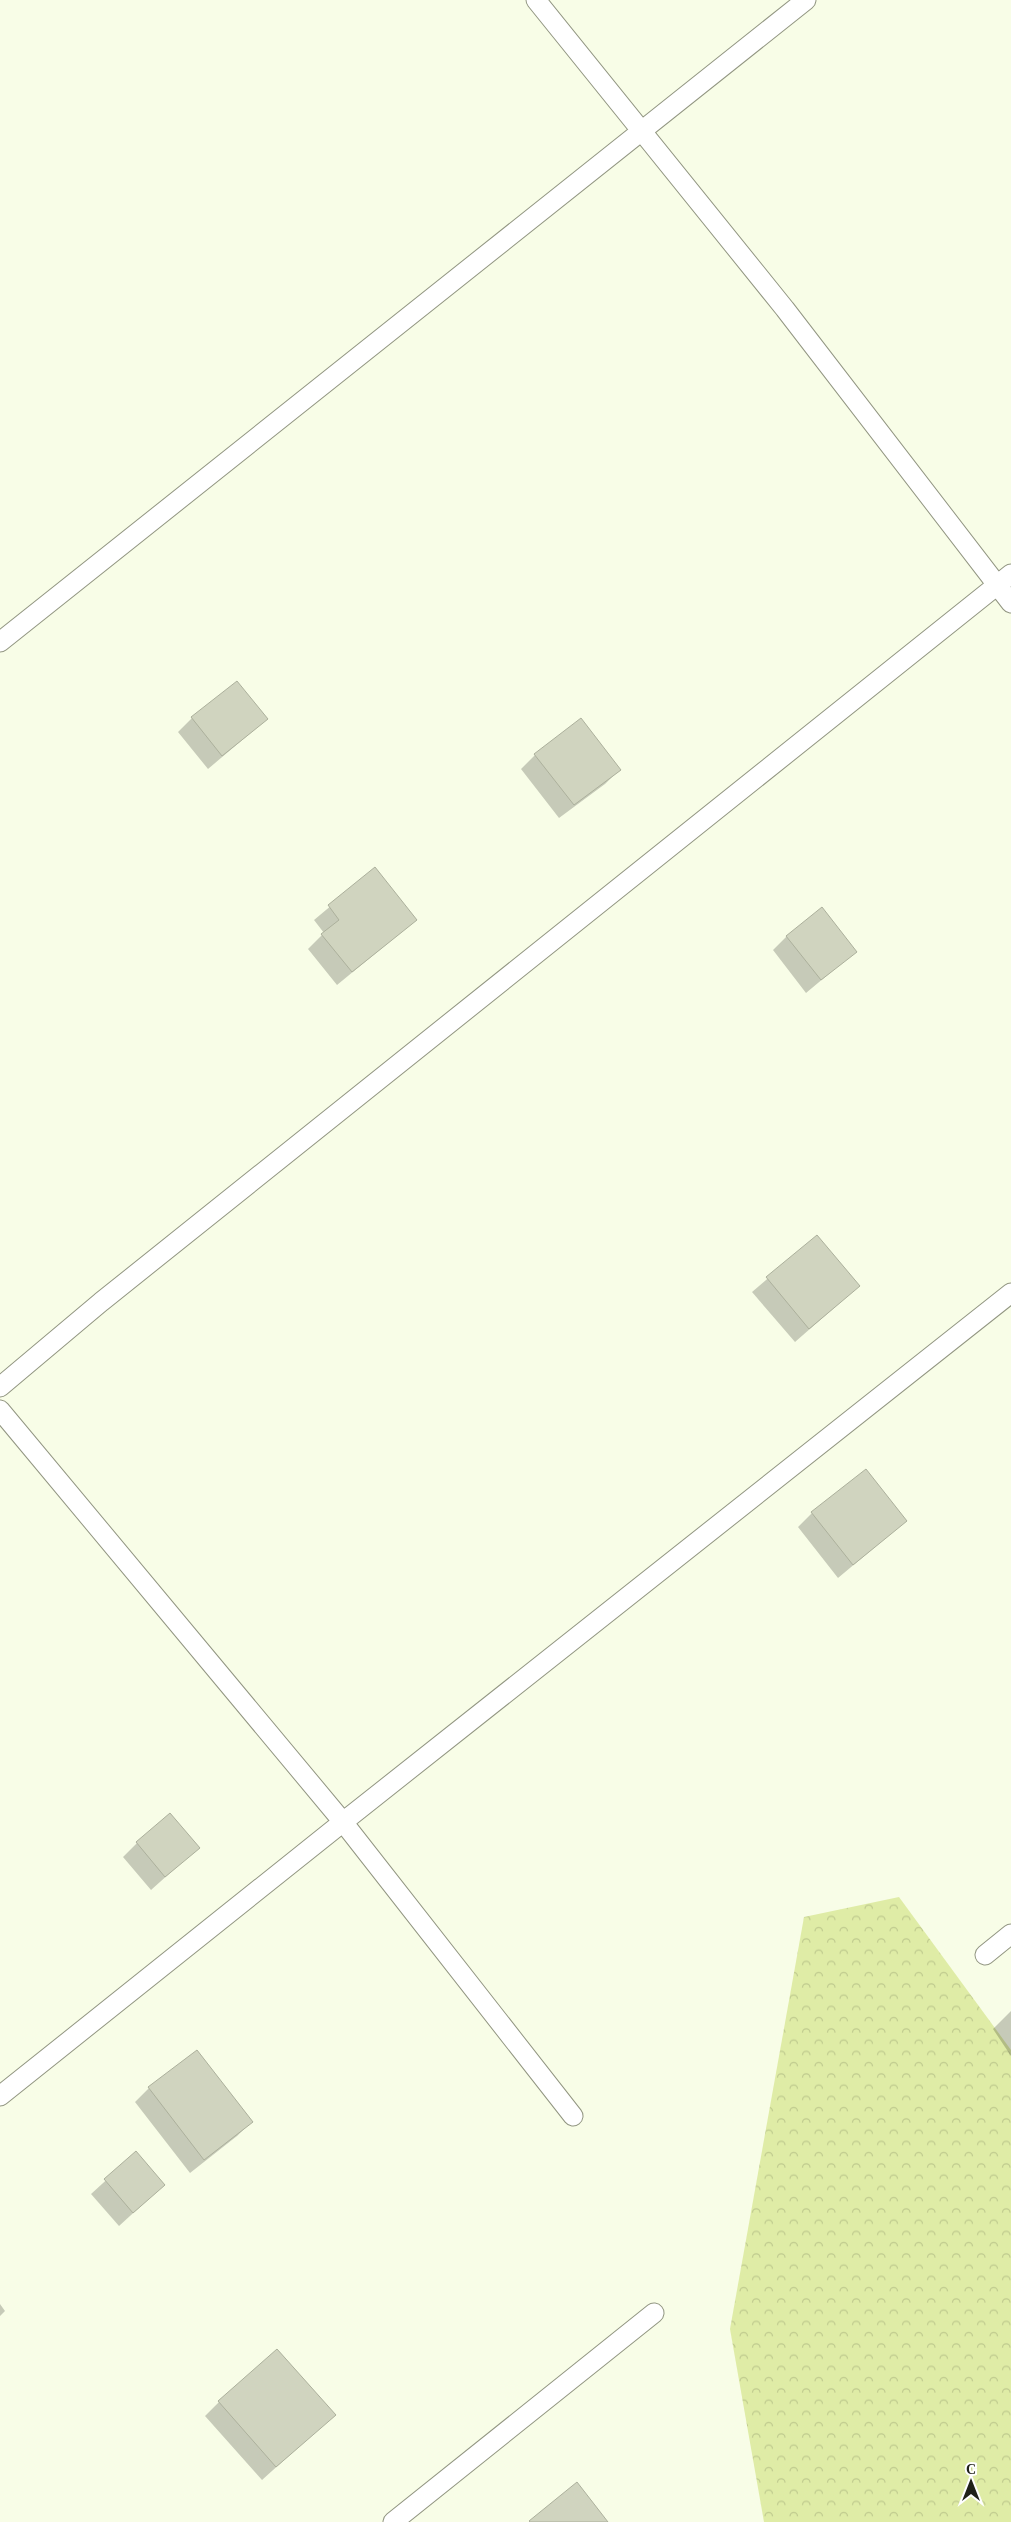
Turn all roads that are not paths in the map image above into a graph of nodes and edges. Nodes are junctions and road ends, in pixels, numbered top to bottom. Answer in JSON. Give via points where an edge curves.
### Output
{"nodes":[{"id":1,"x":536,"y":0,"type":"edge"},
{"id":2,"x":806,"y":0,"type":"edge"},
{"id":3,"x":642,"y":131,"type":"junction"},
{"id":4,"x":1004,"y":579,"type":"edge"},
{"id":5,"x":1011,"y":603,"type":"edge"},
{"id":6,"x":0,"y":642,"type":"edge"},
{"id":7,"x":1011,"y":1293,"type":"edge"},
{"id":8,"x":0,"y":1387,"type":"edge"},
{"id":9,"x":0,"y":1410,"type":"edge"},
{"id":10,"x":343,"y":1822,"type":"junction"},
{"id":11,"x":1011,"y":1934,"type":"edge"},
{"id":12,"x":985,"y":1955,"type":"dead end"},
{"id":13,"x":0,"y":2096,"type":"edge"},
{"id":14,"x":573,"y":2116,"type":"dead end"},
{"id":15,"x":654,"y":2313,"type":"dead end"},
{"id":16,"x":393,"y":2522,"type":"edge"}],
"edges":[{"from":1,"to":3,"type":"lane"},
{"from":2,"to":3,"type":"lane"},
{"from":3,"to":4,"type":"lane"},
{"from":3,"to":6,"type":"lane"},
{"from":4,"to":5,"type":"lane"},
{"from":4,"to":8,"type":"lane","via":[[101,1302]]},
{"from":7,"to":10,"type":"lane"},
{"from":9,"to":10,"type":"lane"},
{"from":10,"to":13,"type":"lane"},
{"from":10,"to":14,"type":"lane"},
{"from":11,"to":12,"type":"lane"},
{"from":15,"to":16,"type":"lane"}]}
